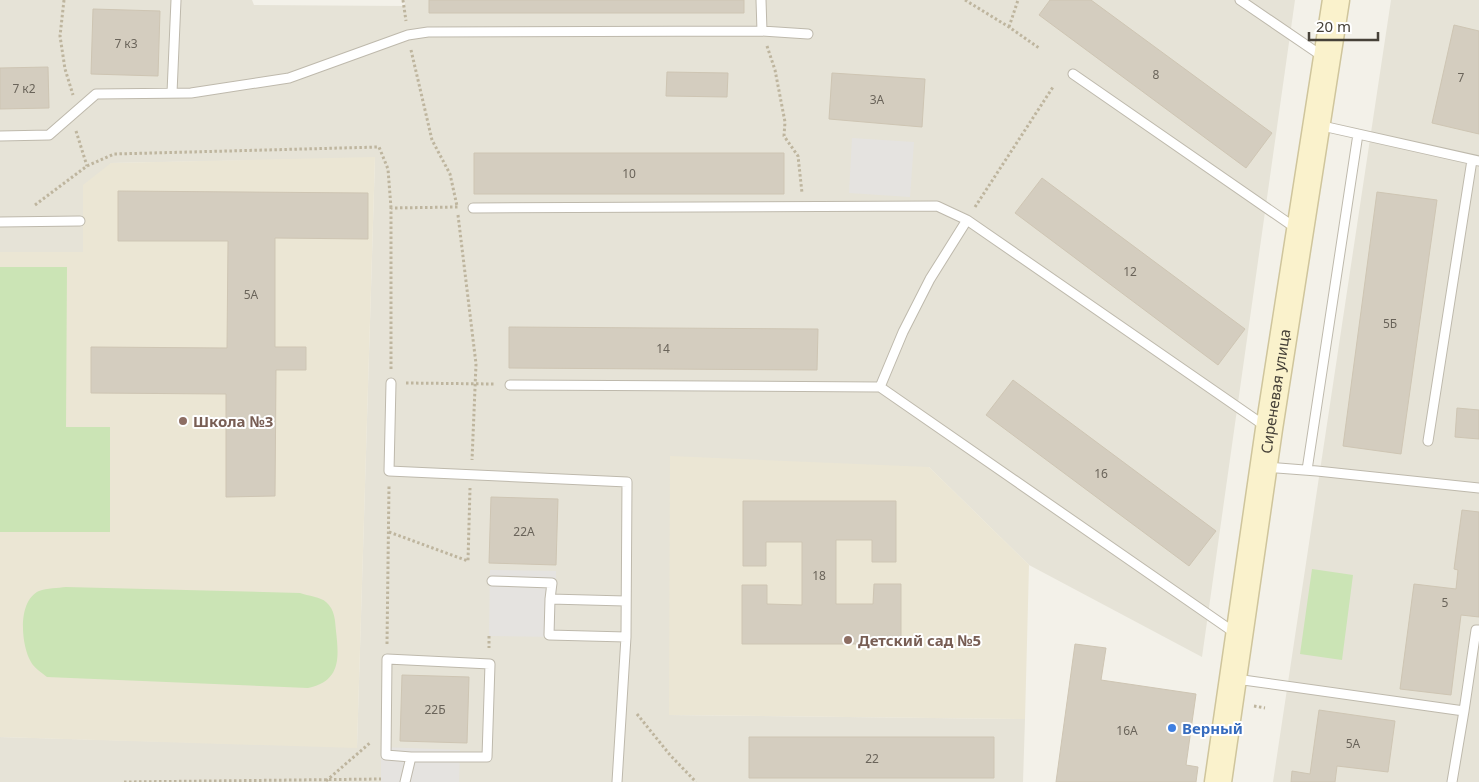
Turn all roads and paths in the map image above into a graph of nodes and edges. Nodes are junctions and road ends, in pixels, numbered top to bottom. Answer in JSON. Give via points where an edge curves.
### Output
{"nodes":[{"id":1,"x":64,"y":0,"type":"edge"},
{"id":2,"x":176,"y":0,"type":"edge"},
{"id":3,"x":761,"y":0,"type":"edge"},
{"id":4,"x":965,"y":0,"type":"edge"},
{"id":5,"x":1018,"y":0,"type":"edge"},
{"id":6,"x":1240,"y":0,"type":"edge"},
{"id":7,"x":1336,"y":0,"type":"edge"},
{"id":8,"x":1010,"y":27,"type":"junction"},
{"id":9,"x":762,"y":31,"type":"junction"},
{"id":10,"x":808,"y":34,"type":"dead end"},
{"id":11,"x":1039,"y":48,"type":"dead end"},
{"id":12,"x":1328,"y":60,"type":"junction"},
{"id":13,"x":1073,"y":74,"type":"dead end"},
{"id":14,"x":417,"y":80,"type":"dead end"},
{"id":15,"x":1053,"y":87,"type":"dead end"},
{"id":16,"x":172,"y":93,"type":"junction"},
{"id":17,"x":71,"y":116,"type":"junction"},
{"id":18,"x":1316,"y":124,"type":"junction"},
{"id":19,"x":1358,"y":134,"type":"junction"},
{"id":20,"x":0,"y":136,"type":"edge"},
{"id":21,"x":1476,"y":161,"type":"edge"},
{"id":22,"x":87,"y":166,"type":"junction"},
{"id":23,"x":803,"y":206,"type":"junction"},
{"id":24,"x":457,"y":207,"type":"junction"},
{"id":25,"x":391,"y":208,"type":"junction"},
{"id":26,"x":473,"y":208,"type":"dead end"},
{"id":27,"x":80,"y":220,"type":"dead end"},
{"id":28,"x":967,"y":220,"type":"junction"},
{"id":29,"x":0,"y":222,"type":"edge"},
{"id":30,"x":12,"y":222,"type":"junction"},
{"id":31,"x":1301,"y":232,"type":"junction"},
{"id":32,"x":391,"y":383,"type":"junction"},
{"id":33,"x":475,"y":384,"type":"junction"},
{"id":34,"x":510,"y":385,"type":"joint"},
{"id":35,"x":880,"y":387,"type":"junction"},
{"id":36,"x":1269,"y":429,"type":"junction"},
{"id":37,"x":1428,"y":441,"type":"dead end"},
{"id":38,"x":1264,"y":466,"type":"junction"},
{"id":39,"x":1307,"y":470,"type":"junction"},
{"id":40,"x":389,"y":471,"type":"junction"},
{"id":41,"x":471,"y":474,"type":"junction"},
{"id":42,"x":1479,"y":488,"type":"edge"},
{"id":43,"x":389,"y":532,"type":"junction"},
{"id":44,"x":492,"y":580,"type":"dead end"},
{"id":45,"x":550,"y":599,"type":"junction"},
{"id":46,"x":626,"y":600,"type":"junction"},
{"id":47,"x":1479,"y":630,"type":"edge"},
{"id":48,"x":1239,"y":635,"type":"junction"},
{"id":49,"x":626,"y":638,"type":"junction"},
{"id":50,"x":387,"y":659,"type":"junction"},
{"id":51,"x":1233,"y":678,"type":"junction"},
{"id":52,"x":635,"y":710,"type":"dead end"},
{"id":53,"x":1464,"y":711,"type":"junction"},
{"id":54,"x":386,"y":729,"type":"junction"},
{"id":55,"x":411,"y":757,"type":"junction"},
{"id":56,"x":382,"y":779,"type":"dead end"},
{"id":57,"x":325,"y":781,"type":"edge"},
{"id":58,"x":124,"y":782,"type":"edge"},
{"id":59,"x":140,"y":782,"type":"edge"},
{"id":60,"x":405,"y":782,"type":"edge"},
{"id":61,"x":616,"y":782,"type":"edge"},
{"id":62,"x":696,"y":782,"type":"edge"},
{"id":63,"x":1218,"y":782,"type":"edge"},
{"id":64,"x":1452,"y":782,"type":"edge"}],
"edges":[{"from":1,"to":17,"type":"path","via":[[60,36],[73,96]]},
{"from":2,"to":16,"type":"lane"},
{"from":3,"to":9,"type":"lane"},
{"from":4,"to":8,"type":"path"},
{"from":5,"to":8,"type":"path"},
{"from":6,"to":12,"type":"lane"},
{"from":7,"to":12,"type":"street","name":"Сиреневая улица"},
{"from":8,"to":11,"type":"path"},
{"from":9,"to":10,"type":"lane"},
{"from":9,"to":16,"type":"lane","via":[[428,32],[408,35],[289,78]]},
{"from":9,"to":23,"type":"path","via":[[775,70],[785,122],[784,136],[798,156]]},
{"from":12,"to":18,"type":"street","name":"Сиреневая улица"},
{"from":13,"to":31,"type":"lane"},
{"from":14,"to":24,"type":"path","via":[[432,140],[450,174]]},
{"from":15,"to":28,"type":"path"},
{"from":16,"to":17,"type":"lane","via":[[96,94]]},
{"from":17,"to":20,"type":"lane","via":[[49,135]]},
{"from":17,"to":22,"type":"path"},
{"from":18,"to":19,"type":"lane"},
{"from":18,"to":31,"type":"street","name":"Сиреневая улица"},
{"from":19,"to":21,"type":"lane"},
{"from":19,"to":39,"type":"lane"},
{"from":21,"to":37,"type":"lane"},
{"from":22,"to":25,"type":"path","via":[[114,154],[379,147],[388,169]]},
{"from":22,"to":30,"type":"path"},
{"from":23,"to":26,"type":"lane"},
{"from":23,"to":28,"type":"lane","via":[[938,206]]},
{"from":24,"to":25,"type":"path"},
{"from":24,"to":33,"type":"path","via":[[476,364]]},
{"from":25,"to":32,"type":"path"},
{"from":27,"to":30,"type":"lane"},
{"from":28,"to":35,"type":"lane","via":[[930,279]]},
{"from":28,"to":36,"type":"lane"},
{"from":29,"to":30,"type":"lane"},
{"from":31,"to":36,"type":"street","name":"Сиреневая улица"},
{"from":32,"to":33,"type":"path"},
{"from":32,"to":40,"type":"lane"},
{"from":33,"to":34,"type":"path"},
{"from":33,"to":41,"type":"path"},
{"from":34,"to":35,"type":"lane"},
{"from":35,"to":48,"type":"lane"},
{"from":36,"to":38,"type":"street","name":"Сиреневая улица"},
{"from":38,"to":39,"type":"lane"},
{"from":38,"to":48,"type":"street","name":"Сиреневая улица"},
{"from":39,"to":42,"type":"lane"},
{"from":40,"to":41,"type":"lane"},
{"from":40,"to":43,"type":"path"},
{"from":41,"to":43,"type":"path","via":[[468,561]]},
{"from":41,"to":46,"type":"lane","via":[[627,482]]},
{"from":43,"to":50,"type":"path"},
{"from":44,"to":45,"type":"lane","via":[[552,582]]},
{"from":45,"to":46,"type":"lane"},
{"from":45,"to":49,"type":"lane","via":[[549,635]]},
{"from":46,"to":49,"type":"lane"},
{"from":47,"to":53,"type":"lane","via":[[1476,630]]},
{"from":48,"to":51,"type":"street","name":"Сиреневая улица"},
{"from":49,"to":61,"type":"lane"},
{"from":50,"to":54,"type":"lane"},
{"from":50,"to":55,"type":"lane","via":[[490,664],[487,757]]},
{"from":51,"to":53,"type":"lane"},
{"from":51,"to":63,"type":"street","name":"Сиреневая улица"},
{"from":52,"to":62,"type":"path"},
{"from":53,"to":64,"type":"lane"},
{"from":54,"to":55,"type":"lane","via":[[386,755]]},
{"from":54,"to":57,"type":"path"},
{"from":55,"to":60,"type":"lane"},
{"from":56,"to":57,"type":"path"},
{"from":57,"to":59,"type":"path"},
{"from":58,"to":59,"type":"path"}]}
